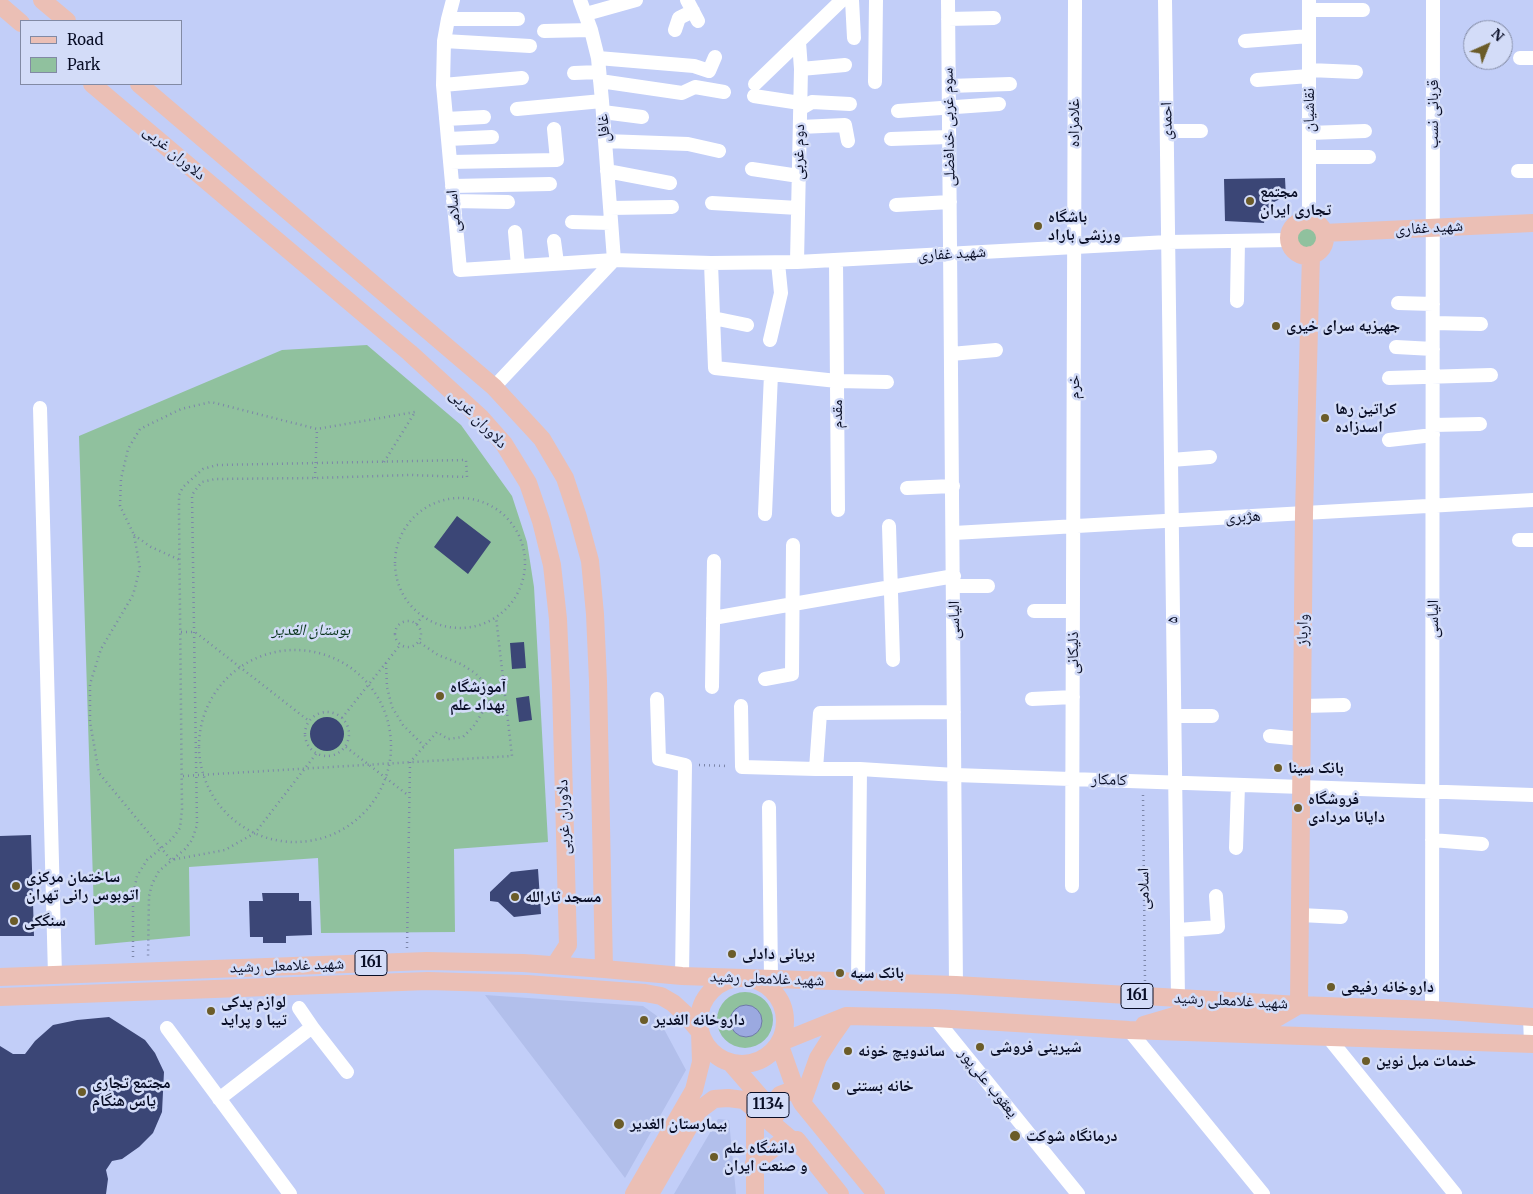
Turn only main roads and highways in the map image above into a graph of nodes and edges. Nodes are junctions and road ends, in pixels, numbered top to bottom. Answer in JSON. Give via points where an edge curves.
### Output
{"nodes":[{"id":1,"x":42,"y":0,"type":"edge"},
{"id":2,"x":0,"y":5,"type":"edge"},
{"id":3,"x":66,"y":20,"type":"edge"},
{"id":4,"x":20,"y":22,"type":"edge"},
{"id":5,"x":93,"y":85,"type":"edge"},
{"id":6,"x":140,"y":85,"type":"edge"},
{"id":7,"x":1533,"y":223,"type":"edge"},
{"id":8,"x":1324,"y":233,"type":"junction"},
{"id":9,"x":1311,"y":255,"type":"junction"},
{"id":10,"x":555,"y":965,"type":"junction"},
{"id":11,"x":604,"y":968,"type":"junction"},
{"id":12,"x":0,"y":977,"type":"edge"},
{"id":13,"x":741,"y":978,"type":"junction"},
{"id":14,"x":0,"y":997,"type":"edge"},
{"id":15,"x":1300,"y":1005,"type":"junction"},
{"id":16,"x":1348,"y":1007,"type":"junction"},
{"id":17,"x":846,"y":1016,"type":"junction"},
{"id":18,"x":1532,"y":1017,"type":"edge"},
{"id":19,"x":1129,"y":1030,"type":"junction"},
{"id":20,"x":700,"y":1032,"type":"junction"},
{"id":21,"x":1347,"y":1037,"type":"junction"},
{"id":22,"x":779,"y":1043,"type":"junction"},
{"id":23,"x":1532,"y":1045,"type":"edge"},
{"id":24,"x":730,"y":1062,"type":"junction"},
{"id":25,"x":799,"y":1097,"type":"junction"},
{"id":26,"x":763,"y":1109,"type":"junction"},
{"id":27,"x":788,"y":1137,"type":"junction"},
{"id":28,"x":804,"y":1149,"type":"junction"},
{"id":29,"x":754,"y":1163,"type":"junction"},
{"id":30,"x":634,"y":1194,"type":"edge"},
{"id":31,"x":650,"y":1194,"type":"edge"},
{"id":32,"x":754,"y":1194,"type":"edge"},
{"id":33,"x":840,"y":1194,"type":"edge"},
{"id":34,"x":876,"y":1194,"type":"edge"}],
"edges":[{"from":1,"to":3,"type":"main road"},
{"from":2,"to":4,"type":"main road"},
{"from":5,"to":10,"type":"main road","name":"دلاوران غربی","via":[[410,353],[481,418],[504,444],[528,483],[552,565],[558,619],[568,945]]},
{"from":6,"to":11,"type":"main road","name":"دلاوران غربی","via":[[494,387],[542,439],[565,478],[590,561],[595,614]]},
{"from":7,"to":8,"type":"main road","name":"شهید غفاری"},
{"from":8,"to":9,"type":"main road","via":[[1321,250]]},
{"from":8,"to":9,"type":"main road","via":[[1318,224],[1309,220],[1294,225],[1289,235],[1294,250]]},
{"from":9,"to":15,"type":"main road","name":"وارباز","via":[[1304,513]]},
{"from":10,"to":11,"type":"main road","name":"شهید غلامعلی رشید","number":"161"},
{"from":10,"to":12,"type":"main road","name":"شهید غلامعلی رشید","number":"161","via":[[407,962]]},
{"from":11,"to":13,"type":"main road","name":"شهید غلامعلی رشید","number":"161"},
{"from":13,"to":15,"type":"main road","name":"شهید غلامعلی رشید","number":"161","via":[[956,985]]},
{"from":13,"to":20,"type":"main road","via":[[728,980],[707,995],[698,1019]]},
{"from":13,"to":22,"type":"main road","via":[[763,984],[779,1000],[784,1021]]},
{"from":14,"to":20,"type":"main road","name":"شهید غلامعلی رشید","number":"161","via":[[428,981],[527,984],[660,996],[673,1003]]},
{"from":15,"to":16,"type":"main road","name":"شهید غلامعلی رشید","number":"161"},
{"from":15,"to":19,"type":"main road","via":[[1275,1019],[1178,1015]]},
{"from":16,"to":18,"type":"main road","name":"شهید غلامعلی رشید","number":"161"},
{"from":16,"to":21,"type":"main road","via":[[1341,1022]]},
{"from":17,"to":19,"type":"main road","name":"شهید غلامعلی رشید","number":"161"},
{"from":17,"to":22,"type":"main road","name":"شهید غلامعلی رشید","number":"161"},
{"from":17,"to":25,"type":"main road","via":[[818,1058]]},
{"from":19,"to":21,"type":"main road","name":"شهید غلامعلی رشید","number":"161"},
{"from":20,"to":24,"type":"main road","via":[[706,1046]]},
{"from":20,"to":30,"type":"main road","via":[[701,1062],[694,1090]]},
{"from":21,"to":23,"type":"main road","name":"شهید غلامعلی رشید","number":"161"},
{"from":22,"to":24,"type":"main road","via":[[752,1063]]},
{"from":22,"to":25,"type":"main road","number":"1134"},
{"from":24,"to":26,"type":"main road","number":"1134"},
{"from":25,"to":26,"type":"main road","via":[[788,1092]]},
{"from":25,"to":34,"type":"main road","number":"1134"},
{"from":26,"to":27,"type":"main road"},
{"from":26,"to":28,"type":"main road","number":"1134"},
{"from":26,"to":29,"type":"main road"},
{"from":26,"to":31,"type":"main road","via":[[744,1100],[714,1098],[698,1111]]},
{"from":27,"to":28,"type":"main road"},
{"from":27,"to":29,"type":"main road"},
{"from":28,"to":33,"type":"main road","number":"1134"},
{"from":29,"to":32,"type":"main road"}]}
